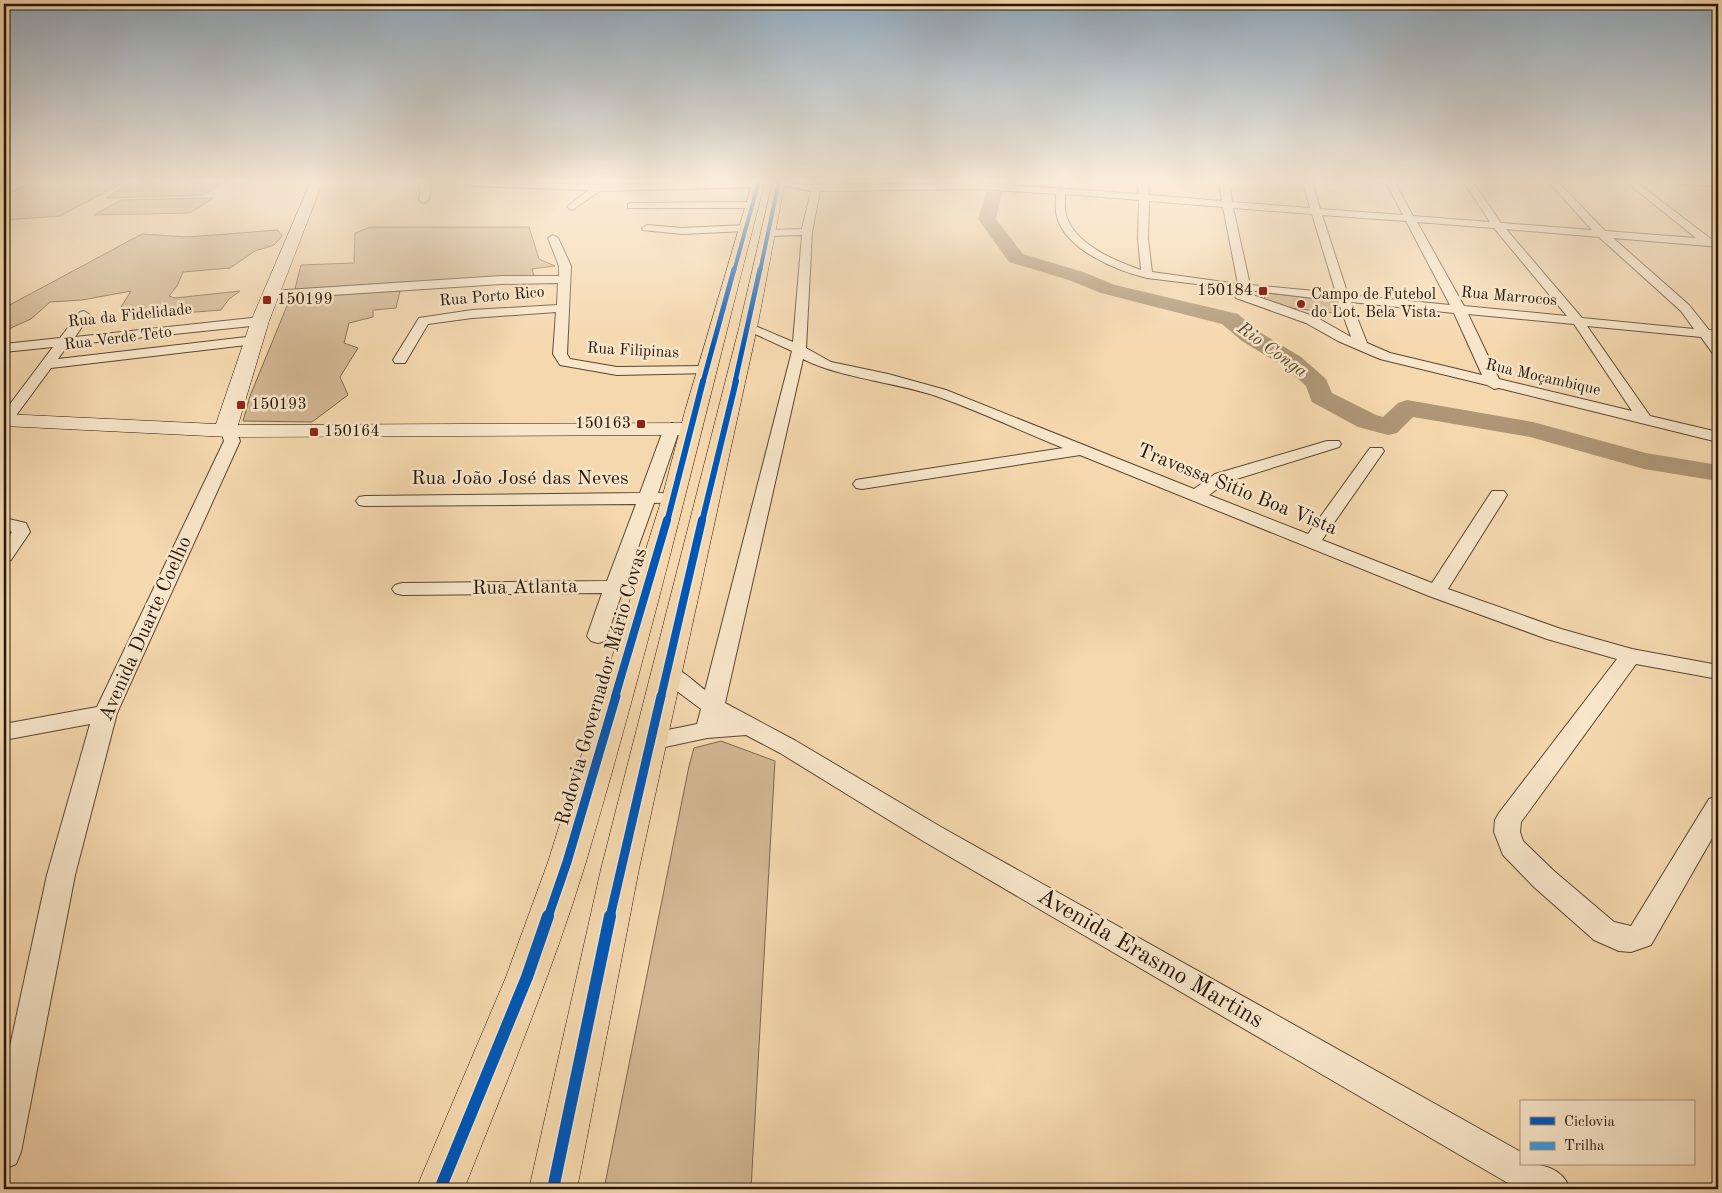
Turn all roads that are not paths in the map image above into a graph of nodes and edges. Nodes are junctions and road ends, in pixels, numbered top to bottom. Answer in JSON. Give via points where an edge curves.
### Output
{"nodes":[{"id":1,"x":295,"y":237,"type":"edge"},
{"id":2,"x":744,"y":237,"type":"edge"},
{"id":3,"x":767,"y":237,"type":"edge"},
{"id":4,"x":807,"y":237,"type":"edge"},
{"id":5,"x":1078,"y":237,"type":"edge"},
{"id":6,"x":1143,"y":237,"type":"edge"},
{"id":7,"x":1234,"y":237,"type":"edge"},
{"id":8,"x":1324,"y":237,"type":"edge"},
{"id":9,"x":1418,"y":237,"type":"edge"},
{"id":10,"x":1507,"y":237,"type":"edge"},
{"id":11,"x":1605,"y":237,"type":"edge"},
{"id":12,"x":1635,"y":237,"type":"edge"},
{"id":13,"x":553,"y":238,"type":"dead end"},
{"id":14,"x":1713,"y":243,"type":"edge"},
{"id":15,"x":1718,"y":251,"type":"edge"},
{"id":16,"x":1147,"y":275,"type":"junction"},
{"id":17,"x":563,"y":279,"type":"junction"},
{"id":18,"x":1201,"y":282,"type":"junction"},
{"id":19,"x":1245,"y":288,"type":"junction"},
{"id":20,"x":271,"y":295,"type":"junction"},
{"id":21,"x":1343,"y":297,"type":"junction"},
{"id":22,"x":563,"y":308,"type":"junction"},
{"id":23,"x":1458,"y":309,"type":"junction"},
{"id":24,"x":84,"y":315,"type":"dead end"},
{"id":25,"x":1577,"y":320,"type":"junction"},
{"id":26,"x":260,"y":321,"type":"junction"},
{"id":27,"x":748,"y":328,"type":"junction"},
{"id":28,"x":1704,"y":333,"type":"junction"},
{"id":29,"x":1718,"y":335,"type":"edge"},
{"id":30,"x":64,"y":340,"type":"junction"},
{"id":31,"x":255,"y":340,"type":"junction"},
{"id":32,"x":1361,"y":345,"type":"junction"},
{"id":33,"x":4,"y":348,"type":"edge"},
{"id":34,"x":799,"y":349,"type":"junction"},
{"id":35,"x":1718,"y":351,"type":"edge"},
{"id":36,"x":400,"y":360,"type":"dead end"},
{"id":37,"x":45,"y":365,"type":"junction"},
{"id":38,"x":706,"y":370,"type":"junction"},
{"id":39,"x":1494,"y":385,"type":"junction"},
{"id":40,"x":1645,"y":420,"type":"junction"},
{"id":41,"x":5,"y":421,"type":"edge"},
{"id":42,"x":681,"y":428,"type":"junction"},
{"id":43,"x":229,"y":431,"type":"junction"},
{"id":44,"x":1718,"y":437,"type":"edge"},
{"id":45,"x":1333,"y":444,"type":"dead end"},
{"id":46,"x":1080,"y":450,"type":"junction"},
{"id":47,"x":1376,"y":451,"type":"dead end"},
{"id":48,"x":862,"y":484,"type":"dead end"},
{"id":49,"x":1197,"y":495,"type":"junction"},
{"id":50,"x":1498,"y":495,"type":"dead end"},
{"id":51,"x":662,"y":498,"type":"junction"},
{"id":52,"x":366,"y":501,"type":"dead end"},
{"id":53,"x":4,"y":522,"type":"edge"},
{"id":54,"x":1311,"y":542,"type":"junction"},
{"id":55,"x":4,"y":556,"type":"edge"},
{"id":56,"x":614,"y":586,"type":"junction"},
{"id":57,"x":648,"y":587,"type":"junction"},
{"id":58,"x":402,"y":590,"type":"dead end"},
{"id":59,"x":1436,"y":592,"type":"junction"},
{"id":60,"x":598,"y":636,"type":"dead end"},
{"id":61,"x":1631,"y":656,"type":"junction"},
{"id":62,"x":666,"y":672,"type":"junction"},
{"id":63,"x":1718,"y":672,"type":"edge"},
{"id":64,"x":105,"y":714,"type":"junction"},
{"id":65,"x":709,"y":718,"type":"junction"},
{"id":66,"x":4,"y":732,"type":"edge"},
{"id":67,"x":650,"y":741,"type":"junction"},
{"id":68,"x":1718,"y":806,"type":"edge"},
{"id":69,"x":4,"y":1152,"type":"edge"},
{"id":70,"x":440,"y":1189,"type":"edge"},
{"id":71,"x":553,"y":1189,"type":"edge"},
{"id":72,"x":1552,"y":1189,"type":"edge"}],
"edges":[{"from":1,"to":20,"type":"main road","name":"Avenida Duarte Coelho"},
{"from":2,"to":38,"type":"main road","name":"Rodovia Governador Mário Covas"},
{"from":3,"to":27,"type":"main road"},
{"from":4,"to":34,"type":"street"},
{"from":5,"to":16,"type":"street","name":"Rua Marrocos","via":[[1084,244],[1126,269]]},
{"from":6,"to":16,"type":"street"},
{"from":7,"to":19,"type":"street"},
{"from":8,"to":21,"type":"street"},
{"from":9,"to":23,"type":"street"},
{"from":10,"to":25,"type":"street"},
{"from":11,"to":28,"type":"street","via":[[1685,308]]},
{"from":12,"to":14,"type":"street"},
{"from":13,"to":17,"type":"street","name":"Rua Filipinas","via":[[565,266]]},
{"from":14,"to":15,"type":"street"},
{"from":16,"to":18,"type":"street","name":"Rua Marrocos"},
{"from":17,"to":20,"type":"street"},
{"from":17,"to":22,"type":"street","name":"Rua Filipinas"},
{"from":18,"to":19,"type":"street","name":"Rua Marrocos"},
{"from":18,"to":32,"type":"street","name":"Rua Moçambique","via":[[1295,314]]},
{"from":19,"to":21,"type":"street","name":"Rua Marrocos"},
{"from":20,"to":26,"type":"main road","name":"Avenida Duarte Coelho"},
{"from":21,"to":23,"type":"street","name":"Rua Marrocos"},
{"from":21,"to":32,"type":"street"},
{"from":22,"to":36,"type":"street","name":"Rua Porto Rico","via":[[424,321]]},
{"from":22,"to":38,"type":"street","name":"Rua Filipinas","via":[[560,354],[565,362],[633,371]]},
{"from":23,"to":25,"type":"street","name":"Rua Marrocos"},
{"from":23,"to":39,"type":"street"},
{"from":24,"to":30,"type":"street"},
{"from":25,"to":28,"type":"street","name":"Rua Marrocos"},
{"from":25,"to":40,"type":"street"},
{"from":26,"to":30,"type":"street","name":"Rua da Fidelidade"},
{"from":26,"to":31,"type":"main road","name":"Avenida Duarte Coelho"},
{"from":27,"to":34,"type":"street","name":"Travessa Sitio Boa Vista"},
{"from":27,"to":62,"type":"main road"},
{"from":28,"to":29,"type":"street","name":"Rua Marrocos"},
{"from":28,"to":35,"type":"street"},
{"from":30,"to":33,"type":"street","name":"Rua da Fidelidade"},
{"from":30,"to":37,"type":"street"},
{"from":31,"to":37,"type":"street","name":"Rua Verde Teto"},
{"from":31,"to":43,"type":"main road","name":"Avenida Duarte Coelho","via":[[227,424]]},
{"from":32,"to":39,"type":"street","name":"Rua Moçambique","via":[[1385,356]]},
{"from":34,"to":46,"type":"street","name":"Travessa Sitio Boa Vista","via":[[827,365],[926,388]]},
{"from":34,"to":65,"type":"street"},
{"from":37,"to":41,"type":"street"},
{"from":38,"to":42,"type":"main road","name":"Rodovia Governador Mário Covas"},
{"from":39,"to":40,"type":"street","name":"Rua Moçambique"},
{"from":40,"to":44,"type":"street","name":"Rua Moçambique"},
{"from":41,"to":43,"type":"main road"},
{"from":42,"to":43,"type":"main road"},
{"from":42,"to":51,"type":"main road","name":"Rodovia Governador Mário Covas"},
{"from":43,"to":64,"type":"street","name":"Avenida Duarte Coelho","via":[[232,441]]},
{"from":45,"to":49,"type":"street","via":[[1221,478]]},
{"from":46,"to":48,"type":"street"},
{"from":46,"to":49,"type":"street","name":"Travessa Sitio Boa Vista"},
{"from":47,"to":54,"type":"street"},
{"from":49,"to":54,"type":"street","name":"Travessa Sitio Boa Vista"},
{"from":50,"to":59,"type":"street"},
{"from":51,"to":52,"type":"street","name":"Rua João José das Neves"},
{"from":51,"to":56,"type":"street"},
{"from":51,"to":57,"type":"main road","name":"Rodovia Governador Mário Covas"},
{"from":53,"to":55,"type":"street","via":[[20,527],[21,532]]},
{"from":54,"to":59,"type":"street","name":"Travessa Sitio Boa Vista"},
{"from":56,"to":57,"type":"street","name":"Rua Atlanta"},
{"from":56,"to":58,"type":"street","name":"Rua Atlanta"},
{"from":56,"to":60,"type":"street"},
{"from":57,"to":70,"type":"main road","name":"Rodovia Governador Mário Covas","via":[[561,879],[527,977]]},
{"from":59,"to":61,"type":"street","name":"Travessa Sitio Boa Vista","via":[[1554,634]]},
{"from":61,"to":63,"type":"street","name":"Travessa Sitio Boa Vista"},
{"from":61,"to":68,"type":"street","via":[[1508,820],[1507,832],[1512,847],[1604,931],[1631,939],[1641,936]]},
{"from":62,"to":65,"type":"street"},
{"from":62,"to":67,"type":"main road"},
{"from":64,"to":66,"type":"street"},
{"from":64,"to":69,"type":"street","name":"Avenida Duarte Coelho","via":[[61,875]]},
{"from":65,"to":67,"type":"street","name":"Avenida Erasmo Martins"},
{"from":65,"to":72,"type":"street","name":"Avenida Erasmo Martins","via":[[749,727]]},
{"from":67,"to":71,"type":"main road"}]}
